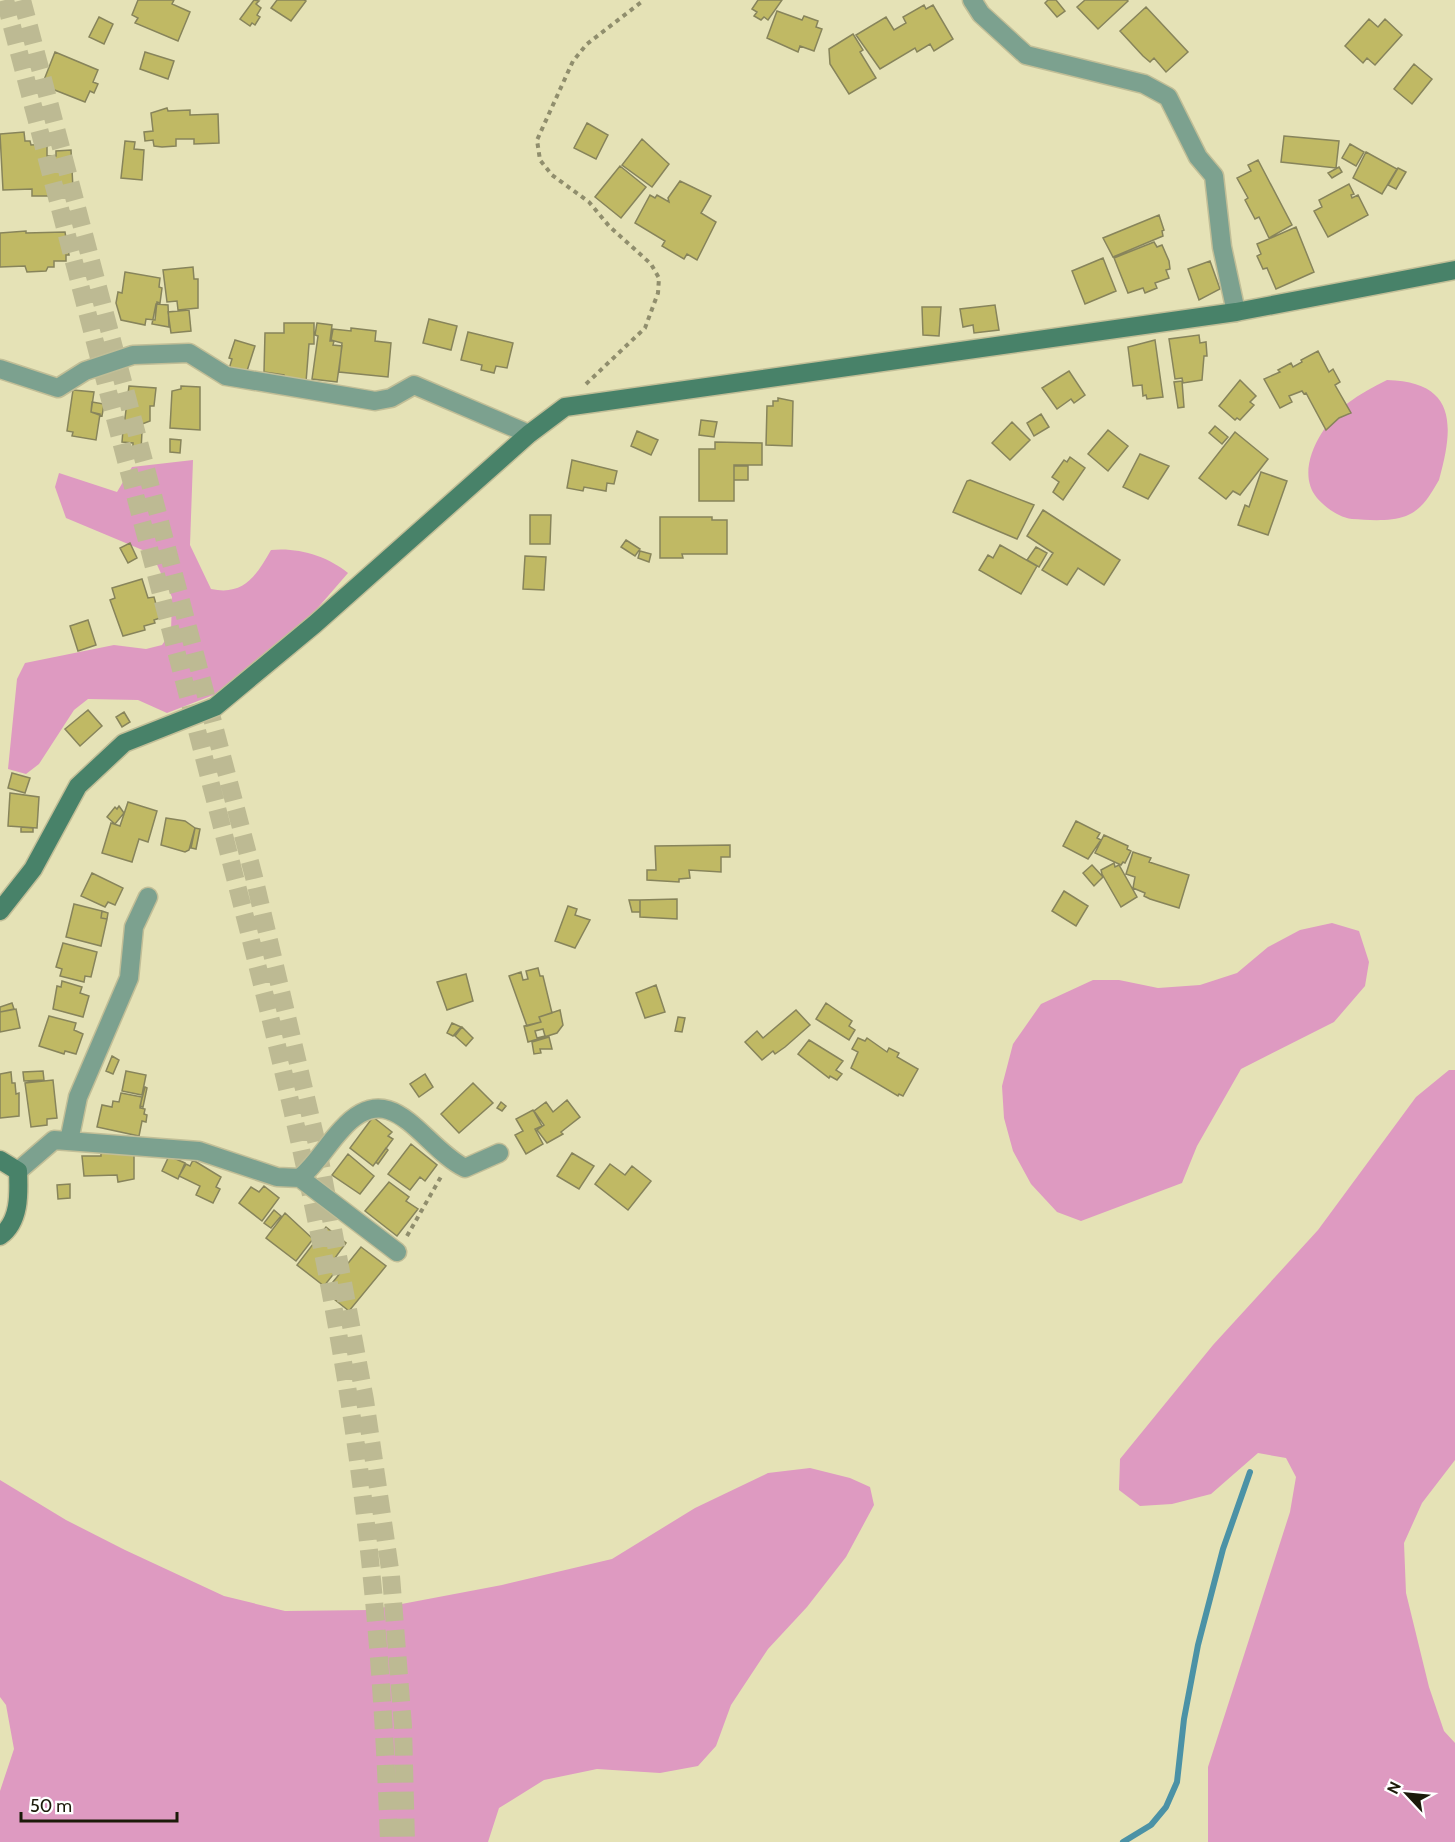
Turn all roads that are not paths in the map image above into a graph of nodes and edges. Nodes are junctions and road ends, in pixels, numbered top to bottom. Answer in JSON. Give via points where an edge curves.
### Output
{"nodes":[{"id":1,"x":972,"y":0,"type":"edge"},
{"id":2,"x":1455,"y":270,"type":"edge"},
{"id":3,"x":1236,"y":312,"type":"junction"},
{"id":4,"x":0,"y":369,"type":"edge"},
{"id":5,"x":529,"y":434,"type":"junction"},
{"id":6,"x":148,"y":897,"type":"dead end"},
{"id":7,"x":0,"y":911,"type":"edge"},
{"id":8,"x":69,"y":1141,"type":"junction"},
{"id":9,"x":499,"y":1153,"type":"dead end"},
{"id":10,"x":0,"y":1160,"type":"edge"},
{"id":11,"x":18,"y":1171,"type":"junction"},
{"id":12,"x":300,"y":1178,"type":"junction"},
{"id":13,"x":0,"y":1236,"type":"edge"},
{"id":14,"x":397,"y":1252,"type":"road end"}],
"edges":[{"from":1,"to":3,"type":"street","via":[[981,14],[1026,55],[1144,84],[1168,97],[1198,157],[1214,176],[1222,248]]},
{"from":2,"to":3,"type":"street"},
{"from":3,"to":5,"type":"street","via":[[566,407]]},
{"from":4,"to":5,"type":"street","via":[[58,388],[85,371],[133,355],[189,354],[226,376],[375,401],[391,398],[414,385]]},
{"from":5,"to":7,"type":"street","via":[[215,707],[124,743],[78,786],[33,869]]},
{"from":6,"to":8,"type":"street","via":[[134,927],[129,978],[78,1097]]},
{"from":8,"to":11,"type":"street","via":[[54,1140]]},
{"from":8,"to":12,"type":"street","via":[[199,1151],[277,1177]]},
{"from":9,"to":12,"type":"street","via":[[465,1168],[451,1161],[400,1113],[384,1108],[363,1110],[342,1129],[319,1162]]},
{"from":10,"to":11,"type":"street"},
{"from":11,"to":13,"type":"street","via":[[19,1200],[10,1229]]},
{"from":12,"to":14,"type":"street"}]}
